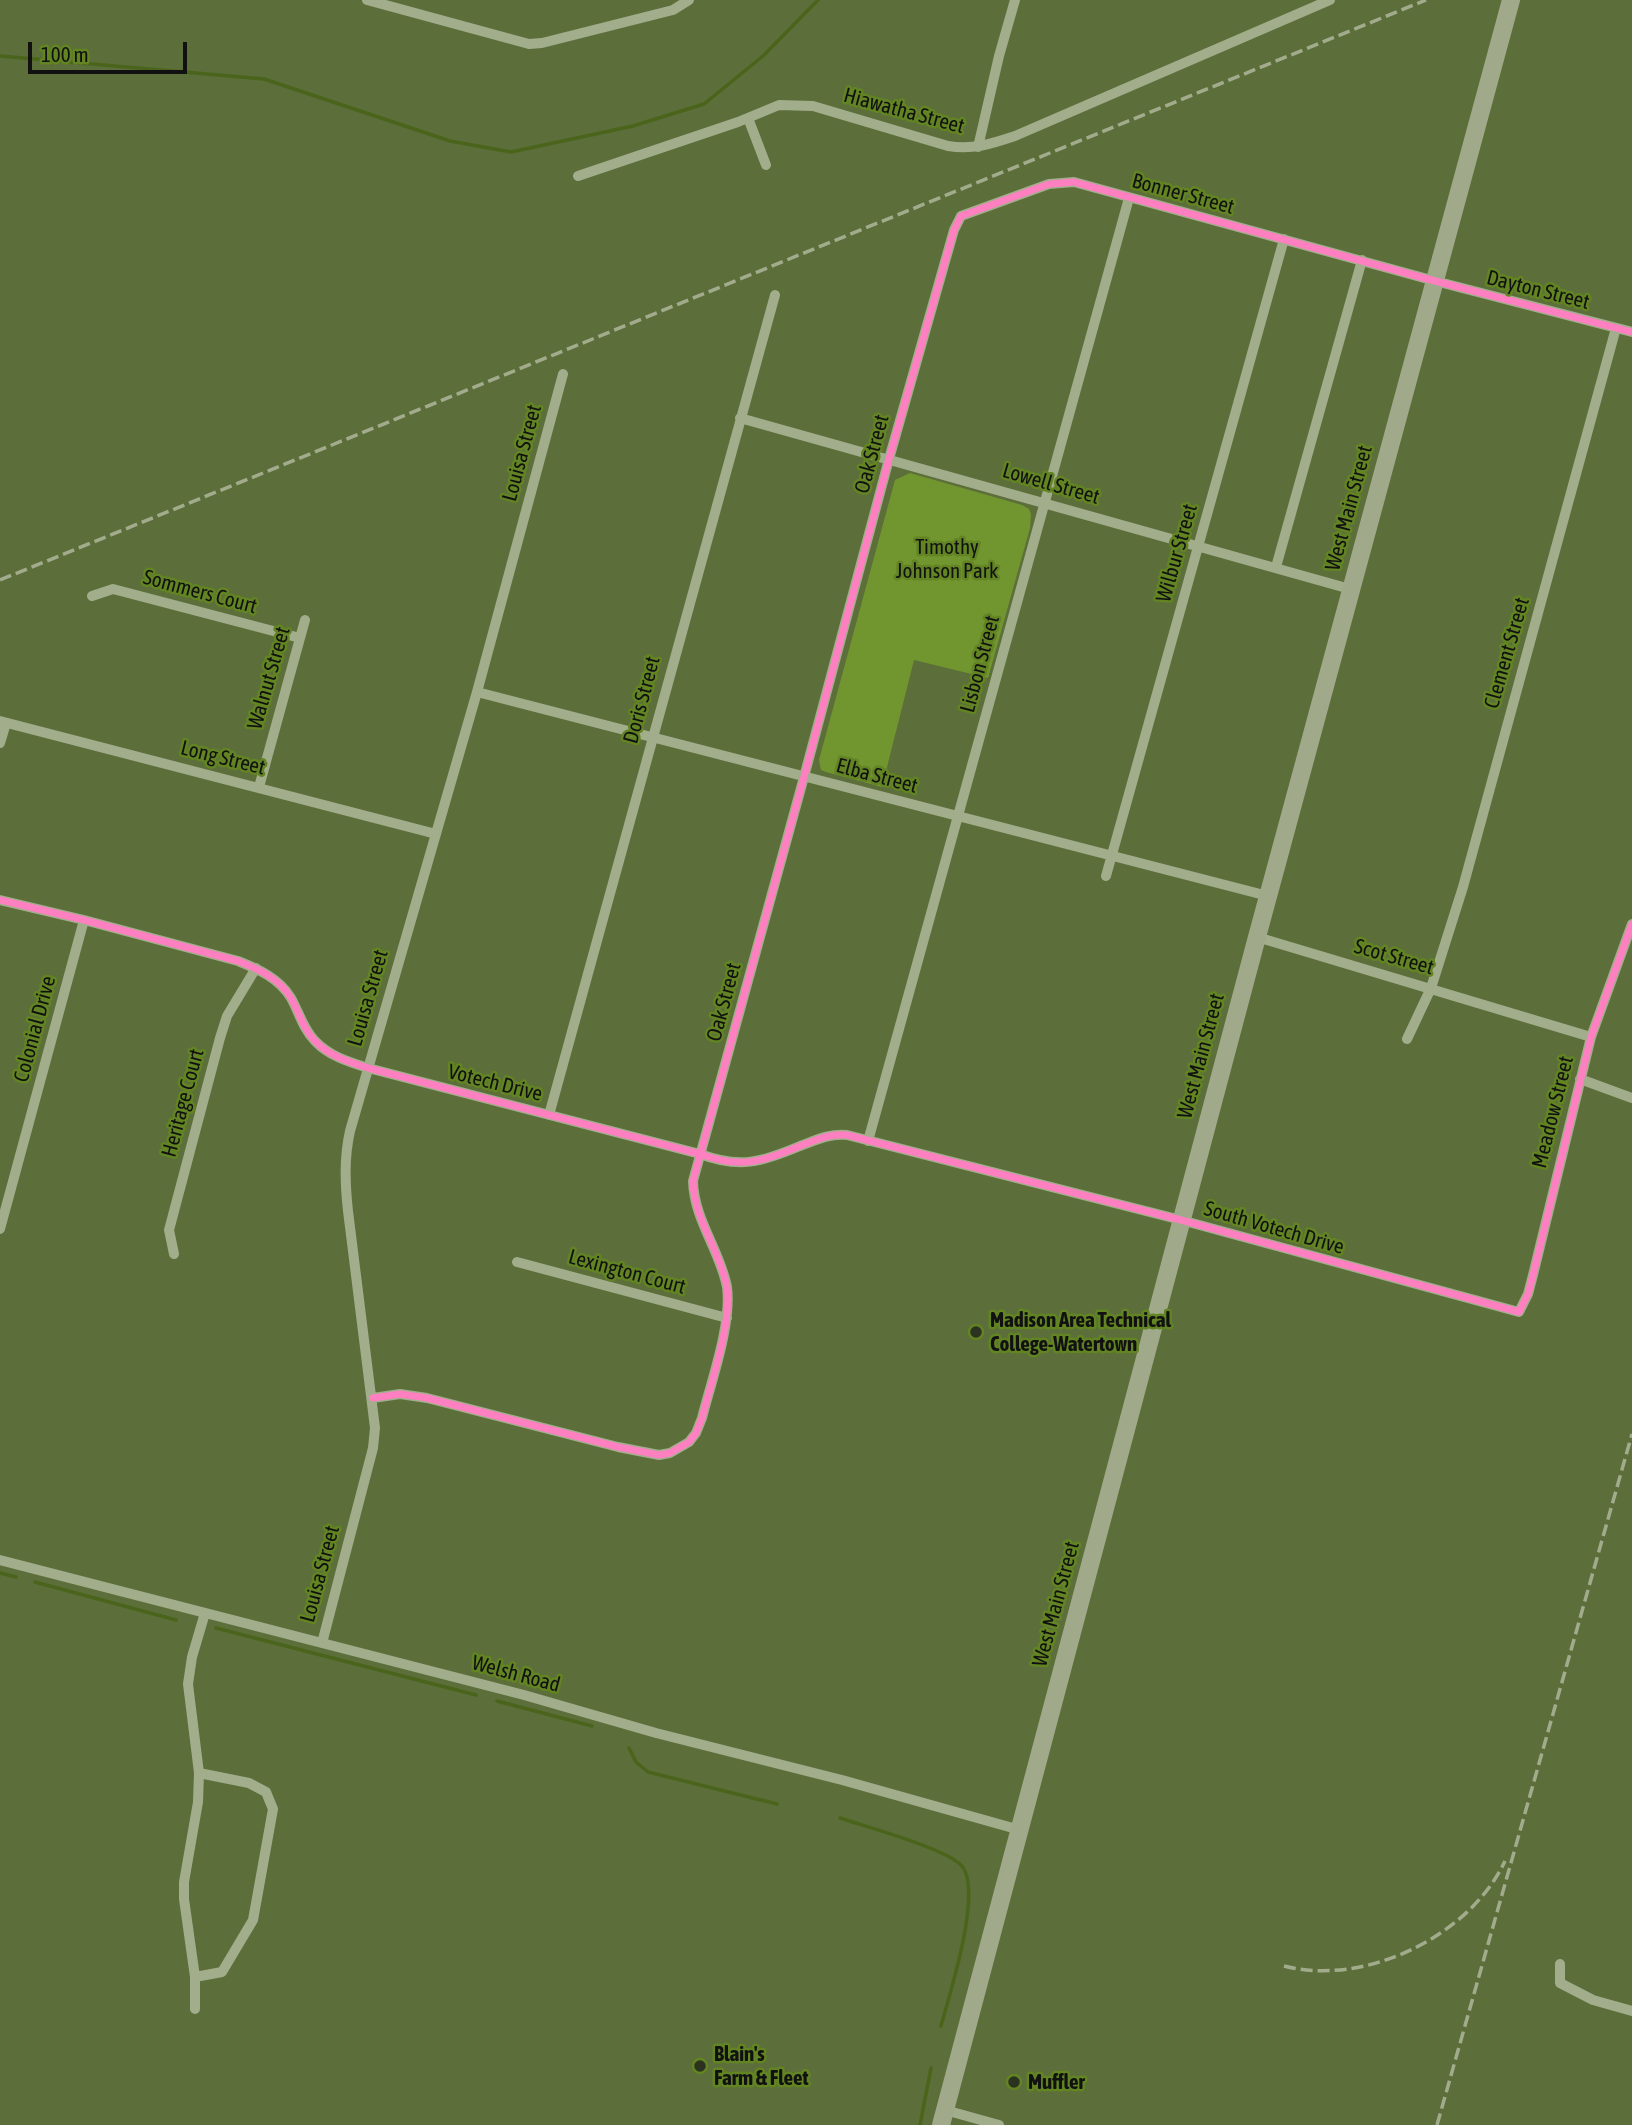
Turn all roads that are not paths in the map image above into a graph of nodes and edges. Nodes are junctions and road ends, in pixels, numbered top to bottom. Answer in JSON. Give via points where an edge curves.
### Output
{"nodes":[{"id":1,"x":367,"y":0,"type":"edge"},
{"id":2,"x":689,"y":0,"type":"edge"},
{"id":3,"x":1016,"y":0,"type":"edge"},
{"id":4,"x":1330,"y":0,"type":"edge"},
{"id":5,"x":1511,"y":0,"type":"edge"},
{"id":6,"x":748,"y":118,"type":"junction"},
{"id":7,"x":978,"y":148,"type":"junction"},
{"id":8,"x":766,"y":164,"type":"dead end"},
{"id":9,"x":578,"y":176,"type":"dead end"},
{"id":10,"x":1129,"y":198,"type":"junction"},
{"id":11,"x":1284,"y":239,"type":"junction"},
{"id":12,"x":948,"y":252,"type":"joint"},
{"id":13,"x":1362,"y":260,"type":"junction"},
{"id":14,"x":1435,"y":281,"type":"junction"},
{"id":15,"x":775,"y":295,"type":"dead end"},
{"id":16,"x":1616,"y":328,"type":"junction"},
{"id":17,"x":1632,"y":332,"type":"edge"},
{"id":18,"x":563,"y":374,"type":"dead end"},
{"id":19,"x":740,"y":418,"type":"junction"},
{"id":20,"x":888,"y":459,"type":"junction"},
{"id":21,"x":1044,"y":503,"type":"junction"},
{"id":22,"x":1199,"y":545,"type":"junction"},
{"id":23,"x":1276,"y":567,"type":"junction"},
{"id":24,"x":1350,"y":589,"type":"junction"},
{"id":25,"x":92,"y":596,"type":"dead end"},
{"id":26,"x":305,"y":620,"type":"dead end"},
{"id":27,"x":300,"y":638,"type":"junction"},
{"id":28,"x":477,"y":692,"type":"junction"},
{"id":29,"x":3,"y":722,"type":"edge"},
{"id":30,"x":652,"y":737,"type":"junction"},
{"id":31,"x":0,"y":743,"type":"edge"},
{"id":32,"x":804,"y":777,"type":"junction"},
{"id":33,"x":259,"y":787,"type":"junction"},
{"id":34,"x":959,"y":817,"type":"junction"},
{"id":35,"x":436,"y":834,"type":"junction"},
{"id":36,"x":1111,"y":857,"type":"junction"},
{"id":37,"x":1106,"y":876,"type":"dead end"},
{"id":38,"x":1268,"y":896,"type":"junction"},
{"id":39,"x":0,"y":900,"type":"edge"},
{"id":40,"x":84,"y":919,"type":"junction"},
{"id":41,"x":1632,"y":927,"type":"edge"},
{"id":42,"x":1257,"y":937,"type":"junction"},
{"id":43,"x":256,"y":968,"type":"junction"},
{"id":44,"x":1431,"y":988,"type":"junction"},
{"id":45,"x":1591,"y":1037,"type":"junction"},
{"id":46,"x":1406,"y":1038,"type":"dead end"},
{"id":47,"x":368,"y":1068,"type":"junction"},
{"id":48,"x":1580,"y":1079,"type":"junction"},
{"id":49,"x":1632,"y":1098,"type":"edge"},
{"id":50,"x":549,"y":1115,"type":"junction"},
{"id":51,"x":868,"y":1141,"type":"junction"},
{"id":52,"x":700,"y":1154,"type":"junction"},
{"id":53,"x":1020,"y":1179,"type":"joint"},
{"id":54,"x":1181,"y":1220,"type":"junction"},
{"id":55,"x":0,"y":1229,"type":"edge"},
{"id":56,"x":174,"y":1254,"type":"dead end"},
{"id":57,"x":517,"y":1262,"type":"dead end"},
{"id":58,"x":1519,"y":1311,"type":"joint"},
{"id":59,"x":727,"y":1318,"type":"junction"},
{"id":60,"x":373,"y":1398,"type":"junction"},
{"id":61,"x":0,"y":1560,"type":"edge"},
{"id":62,"x":205,"y":1613,"type":"junction"},
{"id":63,"x":322,"y":1643,"type":"junction"},
{"id":64,"x":198,"y":1773,"type":"junction"},
{"id":65,"x":1020,"y":1830,"type":"junction"},
{"id":66,"x":1560,"y":1964,"type":"dead end"},
{"id":67,"x":195,"y":1977,"type":"junction"},
{"id":68,"x":195,"y":2009,"type":"dead end"},
{"id":69,"x":1632,"y":2011,"type":"edge"},
{"id":70,"x":943,"y":2118,"type":"edge"},
{"id":71,"x":999,"y":2125,"type":"edge"}],
"edges":[{"from":1,"to":2,"type":"street","via":[[529,44],[673,10]]},
{"from":3,"to":7,"type":"street"},
{"from":4,"to":7,"type":"street","name":"Hiawatha Street"},
{"from":5,"to":14,"type":"main road","name":"West Main Street"},
{"from":6,"to":7,"type":"street","name":"Hiawatha Street","via":[[779,105],[813,106],[948,146]]},
{"from":6,"to":8,"type":"street"},
{"from":6,"to":9,"type":"street","name":"Hiawatha Street"},
{"from":10,"to":11,"type":"street","name":"Bonner Street"},
{"from":10,"to":12,"type":"street","name":"Bonner Street","via":[[1074,182],[1049,184],[961,216]]},
{"from":10,"to":21,"type":"street","name":"Lisbon Street"},
{"from":11,"to":13,"type":"street","name":"Bonner Street"},
{"from":11,"to":22,"type":"street","name":"Wilbur Street"},
{"from":12,"to":20,"type":"street","name":"Oak Street"},
{"from":13,"to":14,"type":"street","name":"Bonner Street"},
{"from":13,"to":23,"type":"street"},
{"from":14,"to":16,"type":"street","name":"Dayton Street"},
{"from":14,"to":24,"type":"main road","name":"West Main Street"},
{"from":15,"to":19,"type":"street","name":"Doris Street"},
{"from":16,"to":17,"type":"street","name":"Dayton Street"},
{"from":16,"to":44,"type":"street","name":"Clement Street","via":[[1463,887]]},
{"from":18,"to":28,"type":"street","name":"Louisa Street"},
{"from":19,"to":20,"type":"street","name":"Lowell Street"},
{"from":19,"to":30,"type":"street","name":"Doris Street"},
{"from":20,"to":21,"type":"street","name":"Lowell Street"},
{"from":20,"to":32,"type":"street","name":"Oak Street"},
{"from":21,"to":22,"type":"street","name":"Lowell Street"},
{"from":21,"to":34,"type":"street","name":"Lisbon Street"},
{"from":22,"to":23,"type":"street","name":"Lowell Street"},
{"from":22,"to":36,"type":"street","name":"Wilbur Street"},
{"from":23,"to":24,"type":"street","name":"Lowell Street"},
{"from":24,"to":38,"type":"main road","name":"West Main Street"},
{"from":25,"to":27,"type":"street","name":"Sommers Court","via":[[113,589]]},
{"from":26,"to":27,"type":"street","name":"Walnut Street"},
{"from":27,"to":33,"type":"street","name":"Walnut Street"},
{"from":28,"to":30,"type":"street","name":"Elba Street"},
{"from":28,"to":35,"type":"street","name":"Louisa Street"},
{"from":29,"to":31,"type":"street"},
{"from":29,"to":33,"type":"street","name":"Long Street"},
{"from":30,"to":32,"type":"street","name":"Elba Street"},
{"from":30,"to":50,"type":"street","name":"Doris Street"},
{"from":32,"to":34,"type":"street","name":"Elba Street"},
{"from":32,"to":52,"type":"street","name":"Oak Street"},
{"from":33,"to":35,"type":"street","name":"Long Street"},
{"from":34,"to":36,"type":"street","name":"Elba Street"},
{"from":34,"to":51,"type":"street","name":"Lisbon Street"},
{"from":35,"to":47,"type":"street","name":"Louisa Street"},
{"from":36,"to":37,"type":"street","name":"Wilbur Street"},
{"from":36,"to":38,"type":"street","name":"Elba Street"},
{"from":38,"to":42,"type":"main road","name":"West Main Street"},
{"from":39,"to":40,"type":"street","name":"Votech Drive"},
{"from":40,"to":43,"type":"street","name":"Votech Drive"},
{"from":40,"to":55,"type":"street","name":"Colonial Drive"},
{"from":41,"to":45,"type":"street","name":"Meadow Street"},
{"from":42,"to":44,"type":"street","name":"Scot Street"},
{"from":42,"to":54,"type":"main road","name":"West Main Street"},
{"from":43,"to":47,"type":"street","name":"Votech Drive","via":[[281,985],[315,1041],[344,1060]]},
{"from":43,"to":56,"type":"street","name":"Heritage Court","via":[[227,1016],[220,1038],[169,1230]]},
{"from":44,"to":45,"type":"street","name":"Scot Street"},
{"from":44,"to":46,"type":"street","name":"Clement Street"},
{"from":45,"to":48,"type":"street","name":"Meadow Street"},
{"from":47,"to":50,"type":"street","name":"Votech Drive"},
{"from":47,"to":60,"type":"street","name":"Louisa Street","via":[[345,1153],[344,1178]]},
{"from":48,"to":49,"type":"street"},
{"from":48,"to":58,"type":"street","name":"Meadow Street","via":[[1533,1275]]},
{"from":50,"to":52,"type":"street","name":"Votech Drive"},
{"from":51,"to":52,"type":"street","name":"Votech Drive","via":[[835,1134],[753,1162],[720,1161]]},
{"from":51,"to":53,"type":"street","name":"Votech Drive"},
{"from":52,"to":59,"type":"street","name":"Oak Street","via":[[693,1195],[726,1286]]},
{"from":53,"to":54,"type":"street","name":"South Votech Drive"},
{"from":54,"to":58,"type":"street","name":"South Votech Drive"},
{"from":54,"to":65,"type":"main road","name":"West Main Street"},
{"from":57,"to":59,"type":"street","name":"Lexington Court"},
{"from":59,"to":60,"type":"street","name":"Oak Street","via":[[696,1433],[670,1453],[618,1447],[412,1395]]},
{"from":60,"to":63,"type":"street","name":"Louisa Street","via":[[373,1448]]},
{"from":61,"to":62,"type":"street","name":"Welsh Road"},
{"from":62,"to":63,"type":"street","name":"Welsh Road"},
{"from":62,"to":64,"type":"street","via":[[188,1684]]},
{"from":63,"to":65,"type":"street","name":"Welsh Road"},
{"from":64,"to":67,"type":"street","via":[[184,1899]]},
{"from":64,"to":67,"type":"street","via":[[249,1783],[265,1792],[273,1809],[253,1920],[222,1972]]},
{"from":65,"to":70,"type":"main road","name":"West Main Street"},
{"from":66,"to":69,"type":"street","via":[[1560,1983],[1593,2000]]},
{"from":67,"to":68,"type":"street"},
{"from":70,"to":71,"type":"street"}]}
